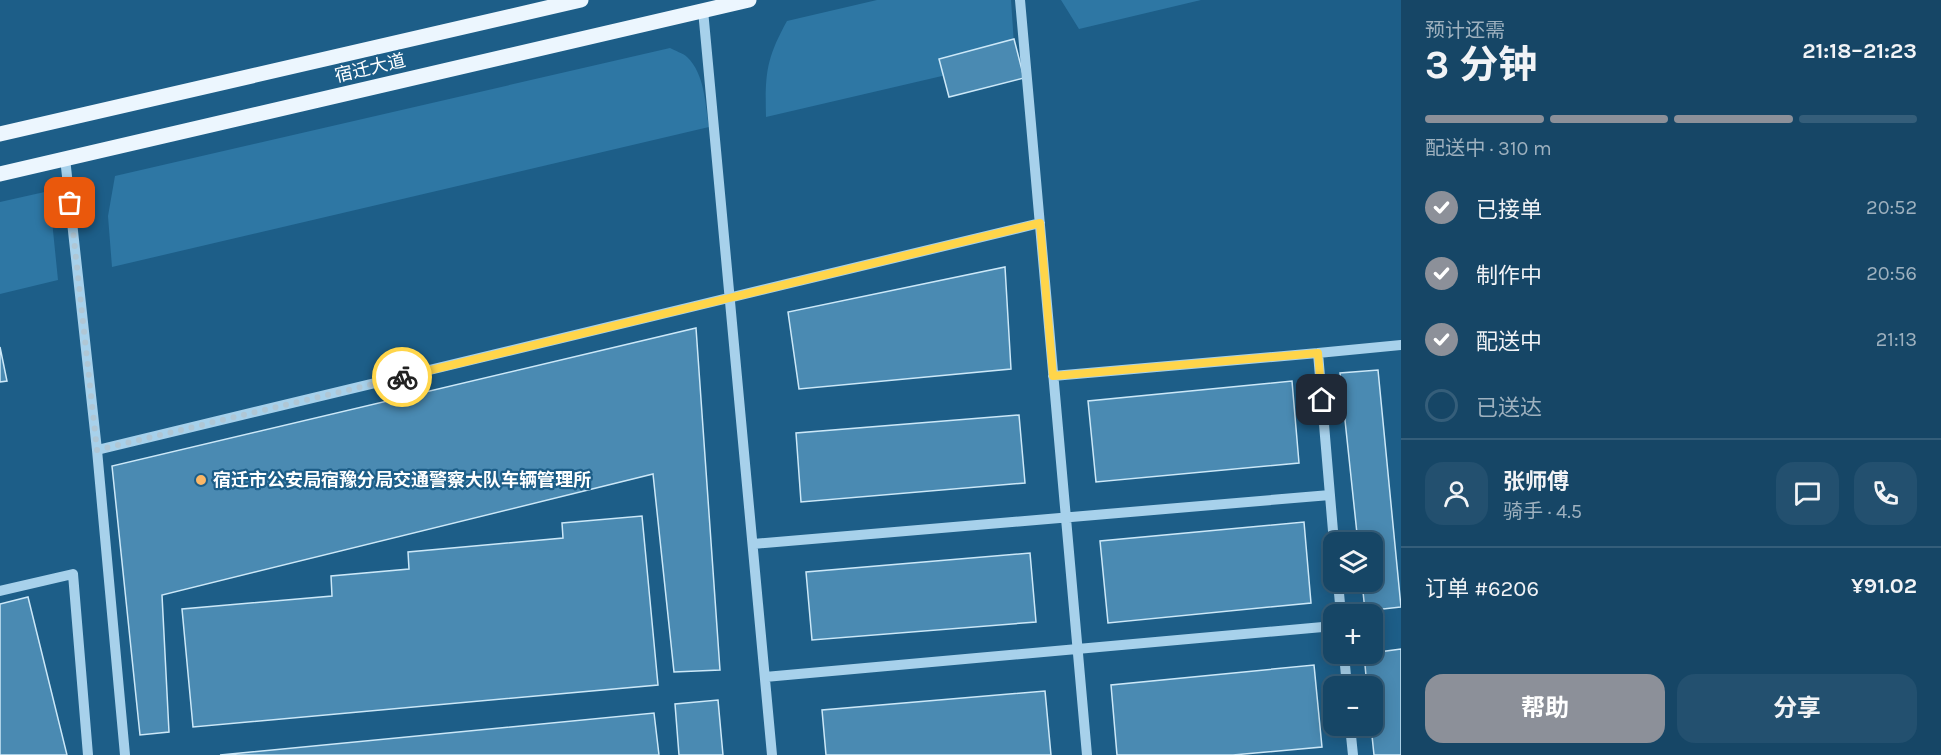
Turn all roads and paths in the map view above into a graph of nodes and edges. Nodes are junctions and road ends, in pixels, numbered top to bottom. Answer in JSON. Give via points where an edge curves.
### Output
{"nodes":[{"id":1,"x":581,"y":0,"type":"edge"},
{"id":2,"x":749,"y":0,"type":"edge"},
{"id":3,"x":1020,"y":0,"type":"edge"},
{"id":4,"x":703,"y":10,"type":"junction"},
{"id":5,"x":0,"y":134,"type":"edge"},
{"id":6,"x":65,"y":159,"type":"junction"},
{"id":7,"x":0,"y":174,"type":"edge"},
{"id":8,"x":1040,"y":223,"type":"junction"},
{"id":9,"x":730,"y":298,"type":"junction"},
{"id":10,"x":1401,"y":345,"type":"edge"},
{"id":11,"x":1318,"y":353,"type":"junction"},
{"id":12,"x":1053,"y":376,"type":"junction"},
{"id":13,"x":97,"y":450,"type":"junction"},
{"id":14,"x":1330,"y":495,"type":"junction"},
{"id":15,"x":1066,"y":517,"type":"junction"},
{"id":16,"x":1333,"y":532,"type":"edge"},
{"id":17,"x":753,"y":544,"type":"junction"},
{"id":18,"x":0,"y":591,"type":"edge"},
{"id":19,"x":1323,"y":627,"type":"edge"},
{"id":20,"x":1078,"y":649,"type":"junction"},
{"id":21,"x":765,"y":677,"type":"junction"},
{"id":22,"x":1351,"y":736,"type":"edge"},
{"id":23,"x":88,"y":755,"type":"edge"},
{"id":24,"x":125,"y":755,"type":"edge"},
{"id":25,"x":772,"y":755,"type":"edge"},
{"id":26,"x":1087,"y":755,"type":"edge"},
{"id":27,"x":1353,"y":755,"type":"edge"}],
"edges":[{"from":1,"to":5,"type":"main road","name":"宿迁大道"},
{"from":2,"to":4,"type":"main road","name":"宿迁大道"},
{"from":3,"to":8,"type":"lane"},
{"from":4,"to":6,"type":"main road","name":"宿迁大道"},
{"from":4,"to":9,"type":"lane"},
{"from":6,"to":7,"type":"main road","name":"宿迁大道"},
{"from":6,"to":13,"type":"lane"},
{"from":8,"to":9,"type":"lane"},
{"from":8,"to":12,"type":"lane"},
{"from":9,"to":13,"type":"lane"},
{"from":9,"to":17,"type":"lane"},
{"from":10,"to":11,"type":"lane"},
{"from":11,"to":12,"type":"lane"},
{"from":11,"to":14,"type":"lane"},
{"from":12,"to":15,"type":"lane"},
{"from":13,"to":24,"type":"lane"},
{"from":14,"to":15,"type":"lane"},
{"from":14,"to":16,"type":"lane"},
{"from":15,"to":17,"type":"lane"},
{"from":15,"to":20,"type":"lane"},
{"from":17,"to":21,"type":"lane"},
{"from":18,"to":23,"type":"lane","via":[[73,574]]},
{"from":19,"to":20,"type":"lane"},
{"from":20,"to":21,"type":"lane"},
{"from":20,"to":26,"type":"lane"},
{"from":21,"to":25,"type":"lane"},
{"from":22,"to":27,"type":"lane"}]}
